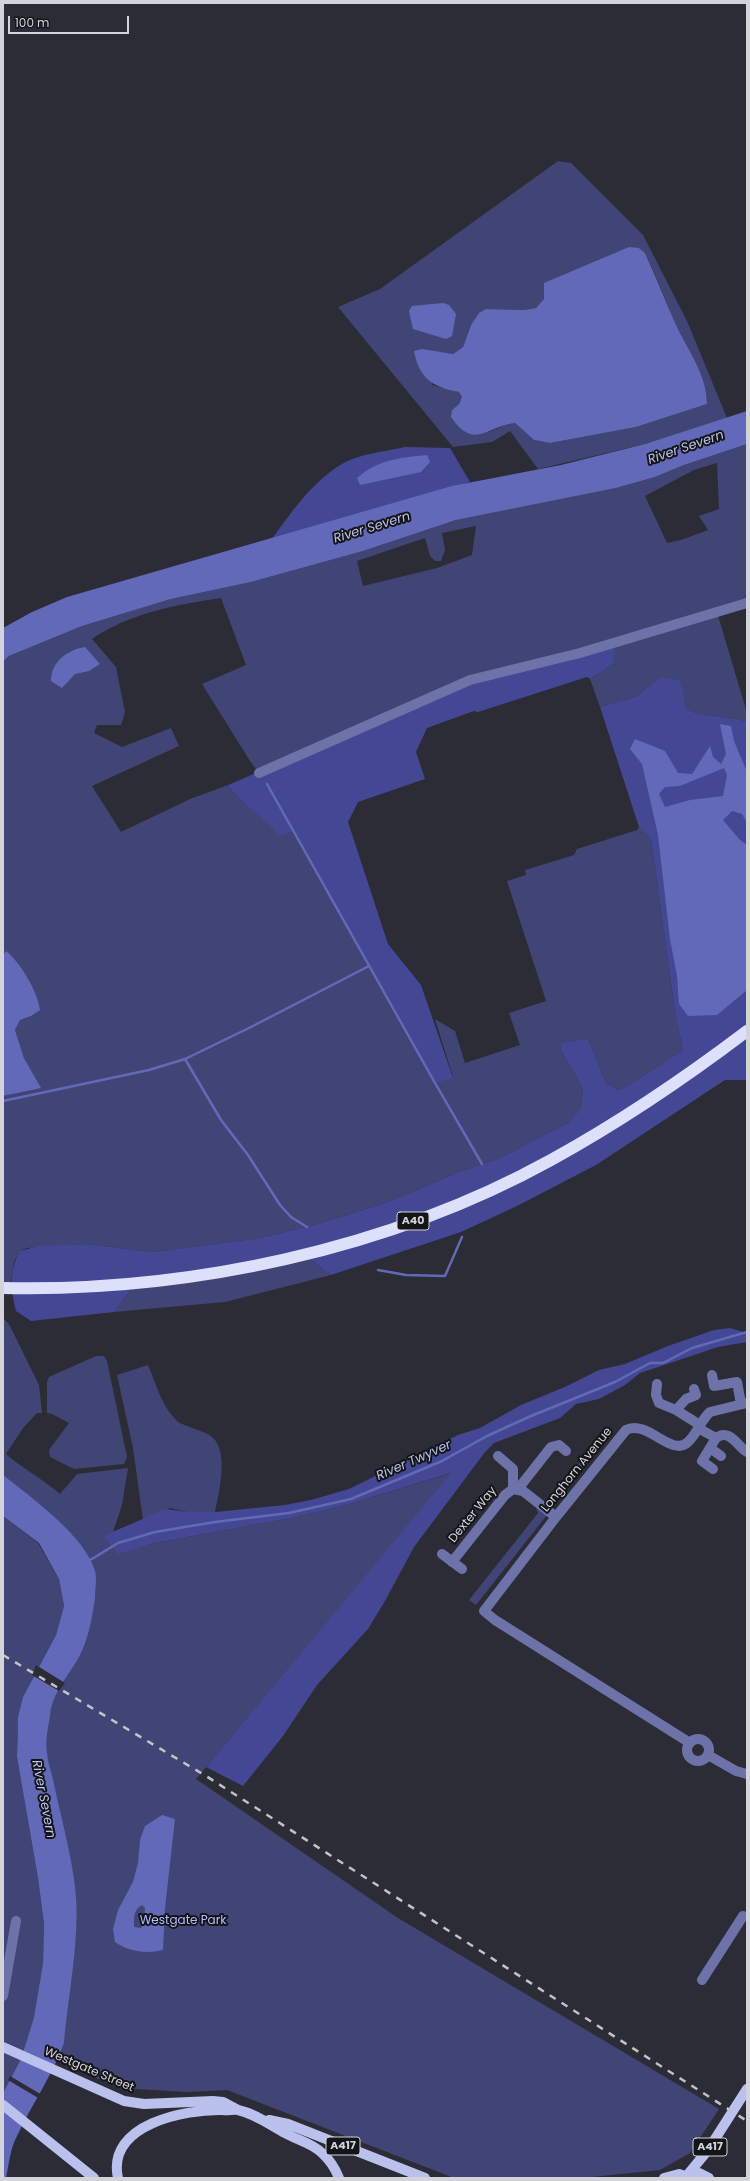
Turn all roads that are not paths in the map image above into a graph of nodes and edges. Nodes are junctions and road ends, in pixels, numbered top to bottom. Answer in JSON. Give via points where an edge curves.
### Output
{"nodes":[{"id":1,"x":747,"y":603,"type":"edge"},
{"id":2,"x":259,"y":773,"type":"dead end"},
{"id":3,"x":747,"y":1031,"type":"edge"},
{"id":4,"x":3,"y":1288,"type":"edge"},
{"id":5,"x":712,"y":1375,"type":"dead end"},
{"id":6,"x":657,"y":1384,"type":"dead end"},
{"id":7,"x":694,"y":1389,"type":"dead end"},
{"id":8,"x":744,"y":1404,"type":"edge"},
{"id":9,"x":676,"y":1410,"type":"junction"},
{"id":10,"x":699,"y":1427,"type":"junction"},
{"id":11,"x":716,"y":1438,"type":"junction"},
{"id":12,"x":710,"y":1448,"type":"junction"},
{"id":13,"x":566,"y":1451,"type":"dead end"},
{"id":14,"x":747,"y":1452,"type":"edge"},
{"id":15,"x":498,"y":1456,"type":"dead end"},
{"id":16,"x":720,"y":1456,"type":"dead end"},
{"id":17,"x":713,"y":1469,"type":"dead end"},
{"id":18,"x":516,"y":1489,"type":"junction"},
{"id":19,"x":556,"y":1516,"type":"junction"},
{"id":20,"x":442,"y":1554,"type":"dead end"},
{"id":21,"x":452,"y":1562,"type":"junction"},
{"id":22,"x":462,"y":1569,"type":"dead end"},
{"id":23,"x":690,"y":1743,"type":"junction"},
{"id":24,"x":708,"y":1755,"type":"junction"},
{"id":25,"x":747,"y":1774,"type":"edge"},
{"id":26,"x":743,"y":1916,"type":"dead end"},
{"id":27,"x":16,"y":1921,"type":"dead end"},
{"id":28,"x":5,"y":1971,"type":"edge"},
{"id":29,"x":702,"y":1980,"type":"dead end"},
{"id":30,"x":3,"y":1996,"type":"edge"},
{"id":31,"x":3,"y":2047,"type":"edge"},
{"id":32,"x":747,"y":2089,"type":"edge"},
{"id":33,"x":3,"y":2105,"type":"edge"},
{"id":34,"x":238,"y":2110,"type":"junction"},
{"id":35,"x":259,"y":2118,"type":"junction"},
{"id":36,"x":687,"y":2177,"type":"edge"},
{"id":37,"x":94,"y":2178,"type":"edge"},
{"id":38,"x":118,"y":2178,"type":"edge"},
{"id":39,"x":339,"y":2178,"type":"edge"},
{"id":40,"x":425,"y":2178,"type":"edge"},
{"id":41,"x":664,"y":2178,"type":"edge"},
{"id":42,"x":709,"y":2178,"type":"edge"}],
"edges":[{"from":1,"to":2,"type":"street","via":[[580,653],[470,680]]},
{"from":3,"to":4,"type":"highway","number":"A40","via":[[692,1073],[550,1160],[487,1191],[421,1218],[304,1255],[199,1276],[111,1286]]},
{"from":5,"to":8,"type":"street","via":[[714,1386],[737,1382]]},
{"from":6,"to":9,"type":"street","via":[[656,1395],[659,1403]]},
{"from":7,"to":9,"type":"street","via":[[696,1395],[686,1399]]},
{"from":8,"to":10,"type":"street","name":"Longhorn Avenue","via":[[715,1409],[706,1415]]},
{"from":9,"to":10,"type":"street"},
{"from":10,"to":11,"type":"street"},
{"from":10,"to":19,"type":"street","name":"Longhorn Avenue","via":[[687,1443],[681,1446],[673,1445],[641,1428],[631,1427],[626,1430]]},
{"from":11,"to":12,"type":"street"},
{"from":11,"to":14,"type":"street","via":[[726,1435],[736,1440],[741,1449]]},
{"from":12,"to":16,"type":"street"},
{"from":12,"to":17,"type":"street","via":[[702,1461]]},
{"from":13,"to":18,"type":"street","name":"Dexter Way","via":[[559,1445],[551,1447]]},
{"from":15,"to":18,"type":"street","via":[[514,1469]]},
{"from":18,"to":19,"type":"street","via":[[524,1491]]},
{"from":18,"to":21,"type":"street","name":"Dexter Way","via":[[505,1495]]},
{"from":19,"to":23,"type":"street","name":"Longhorn Avenue","via":[[484,1611]]},
{"from":20,"to":21,"type":"street","name":"Dexter Way"},
{"from":21,"to":22,"type":"street","name":"Dexter Way"},
{"from":23,"to":24,"type":"street","via":[[696,1739],[704,1740],[709,1746]]},
{"from":23,"to":24,"type":"street","via":[[688,1751],[691,1758],[700,1760]]},
{"from":24,"to":25,"type":"street","via":[[736,1771]]},
{"from":26,"to":29,"type":"street"},
{"from":27,"to":28,"type":"street"},
{"from":28,"to":30,"type":"street"},
{"from":31,"to":34,"type":"main road","name":"Westgate Street","number":"A417","via":[[113,2097],[135,2103],[213,2101],[223,2102]]},
{"from":32,"to":36,"type":"main road","number":"A417","via":[[708,2150]]},
{"from":33,"to":37,"type":"main road"},
{"from":34,"to":35,"type":"main road","number":"A417"},
{"from":34,"to":38,"type":"main road","number":"A417","via":[[188,2112],[146,2126],[121,2150],[117,2164]]},
{"from":35,"to":39,"type":"main road","number":"A417","via":[[317,2148],[334,2166]]},
{"from":35,"to":40,"type":"main road","number":"A417","via":[[288,2124]]},
{"from":36,"to":41,"type":"main road","via":[[679,2174]]},
{"from":36,"to":42,"type":"main road","via":[[699,2173]]}]}
